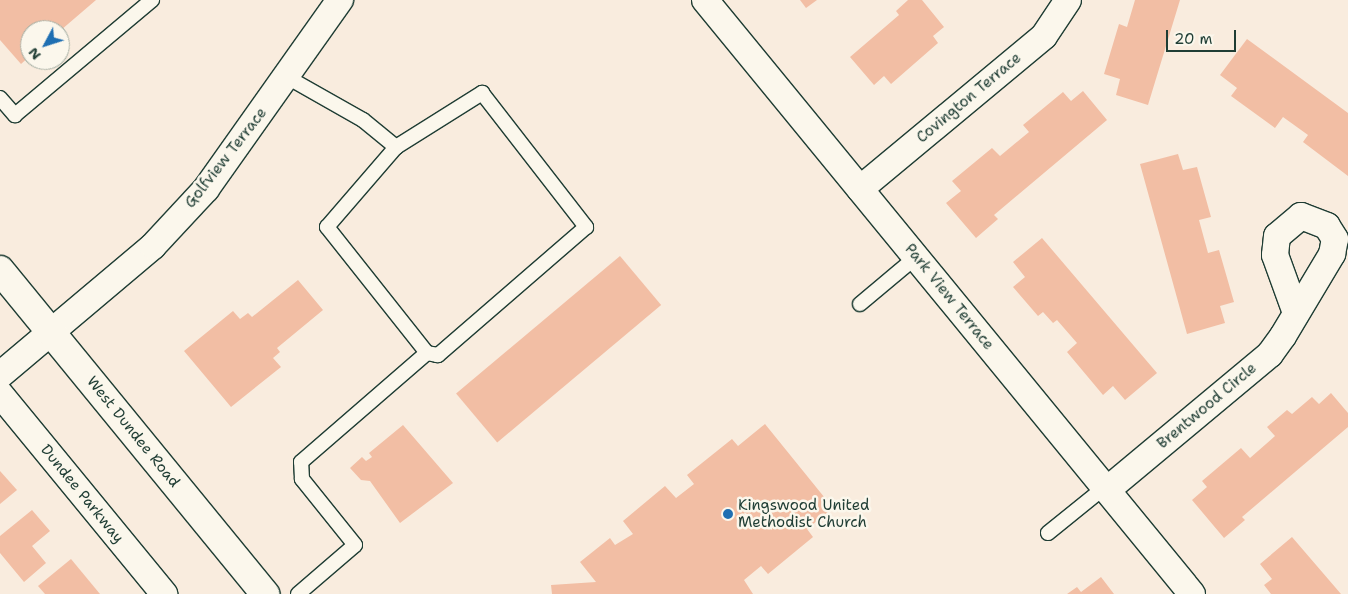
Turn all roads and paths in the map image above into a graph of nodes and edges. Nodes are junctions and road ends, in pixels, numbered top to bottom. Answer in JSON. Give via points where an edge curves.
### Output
{"nodes":[{"id":1,"x":152,"y":0,"type":"edge"},
{"id":2,"x":340,"y":0,"type":"edge"},
{"id":3,"x":705,"y":0,"type":"edge"},
{"id":4,"x":1068,"y":0,"type":"edge"},
{"id":5,"x":287,"y":77,"type":"junction"},
{"id":6,"x":0,"y":98,"type":"edge"},
{"id":7,"x":396,"y":147,"type":"junction"},
{"id":8,"x":860,"y":188,"type":"junction"},
{"id":9,"x":916,"y":257,"type":"junction"},
{"id":10,"x":0,"y":270,"type":"edge"},
{"id":11,"x":860,"y":304,"type":"dead end"},
{"id":12,"x":1296,"y":312,"type":"dead end"},
{"id":13,"x":52,"y":333,"type":"junction"},
{"id":14,"x":427,"y":353,"type":"junction"},
{"id":15,"x":0,"y":375,"type":"edge"},
{"id":16,"x":0,"y":394,"type":"edge"},
{"id":17,"x":1106,"y":488,"type":"junction"},
{"id":18,"x":1048,"y":533,"type":"dead end"},
{"id":19,"x":164,"y":594,"type":"edge"},
{"id":20,"x":265,"y":594,"type":"edge"},
{"id":21,"x":298,"y":594,"type":"edge"},
{"id":22,"x":1192,"y":594,"type":"edge"}],
"edges":[{"from":1,"to":6,"type":"lane","via":[[15,115]]},
{"from":2,"to":5,"type":"street","name":"Golfview Terrace"},
{"from":3,"to":8,"type":"street","name":"Park View Terrace"},
{"from":4,"to":8,"type":"street","name":"Covington Terrace","via":[[1044,36]]},
{"from":5,"to":7,"type":"lane","via":[[363,120]]},
{"from":5,"to":13,"type":"street","name":"Golfview Terrace","via":[[206,189],[153,246]]},
{"from":7,"to":14,"type":"lane","via":[[328,227]]},
{"from":7,"to":14,"type":"lane","via":[[482,93],[586,227],[438,355]]},
{"from":8,"to":9,"type":"street","name":"Park View Terrace"},
{"from":9,"to":11,"type":"lane"},
{"from":9,"to":17,"type":"street","name":"Park View Terrace"},
{"from":10,"to":13,"type":"main road","name":"West Dundee Road"},
{"from":12,"to":17,"type":"street","name":"Brentwood Circle","via":[[1270,354]]},
{"from":13,"to":15,"type":"street","name":"Golfview Terrace"},
{"from":13,"to":20,"type":"main road","name":"West Dundee Road"},
{"from":14,"to":21,"type":"lane","via":[[301,462],[302,479],[355,546]]},
{"from":16,"to":19,"type":"street","name":"Dundee Parkway"},
{"from":17,"to":18,"type":"lane"},
{"from":17,"to":22,"type":"street","name":"Park View Terrace"}]}
